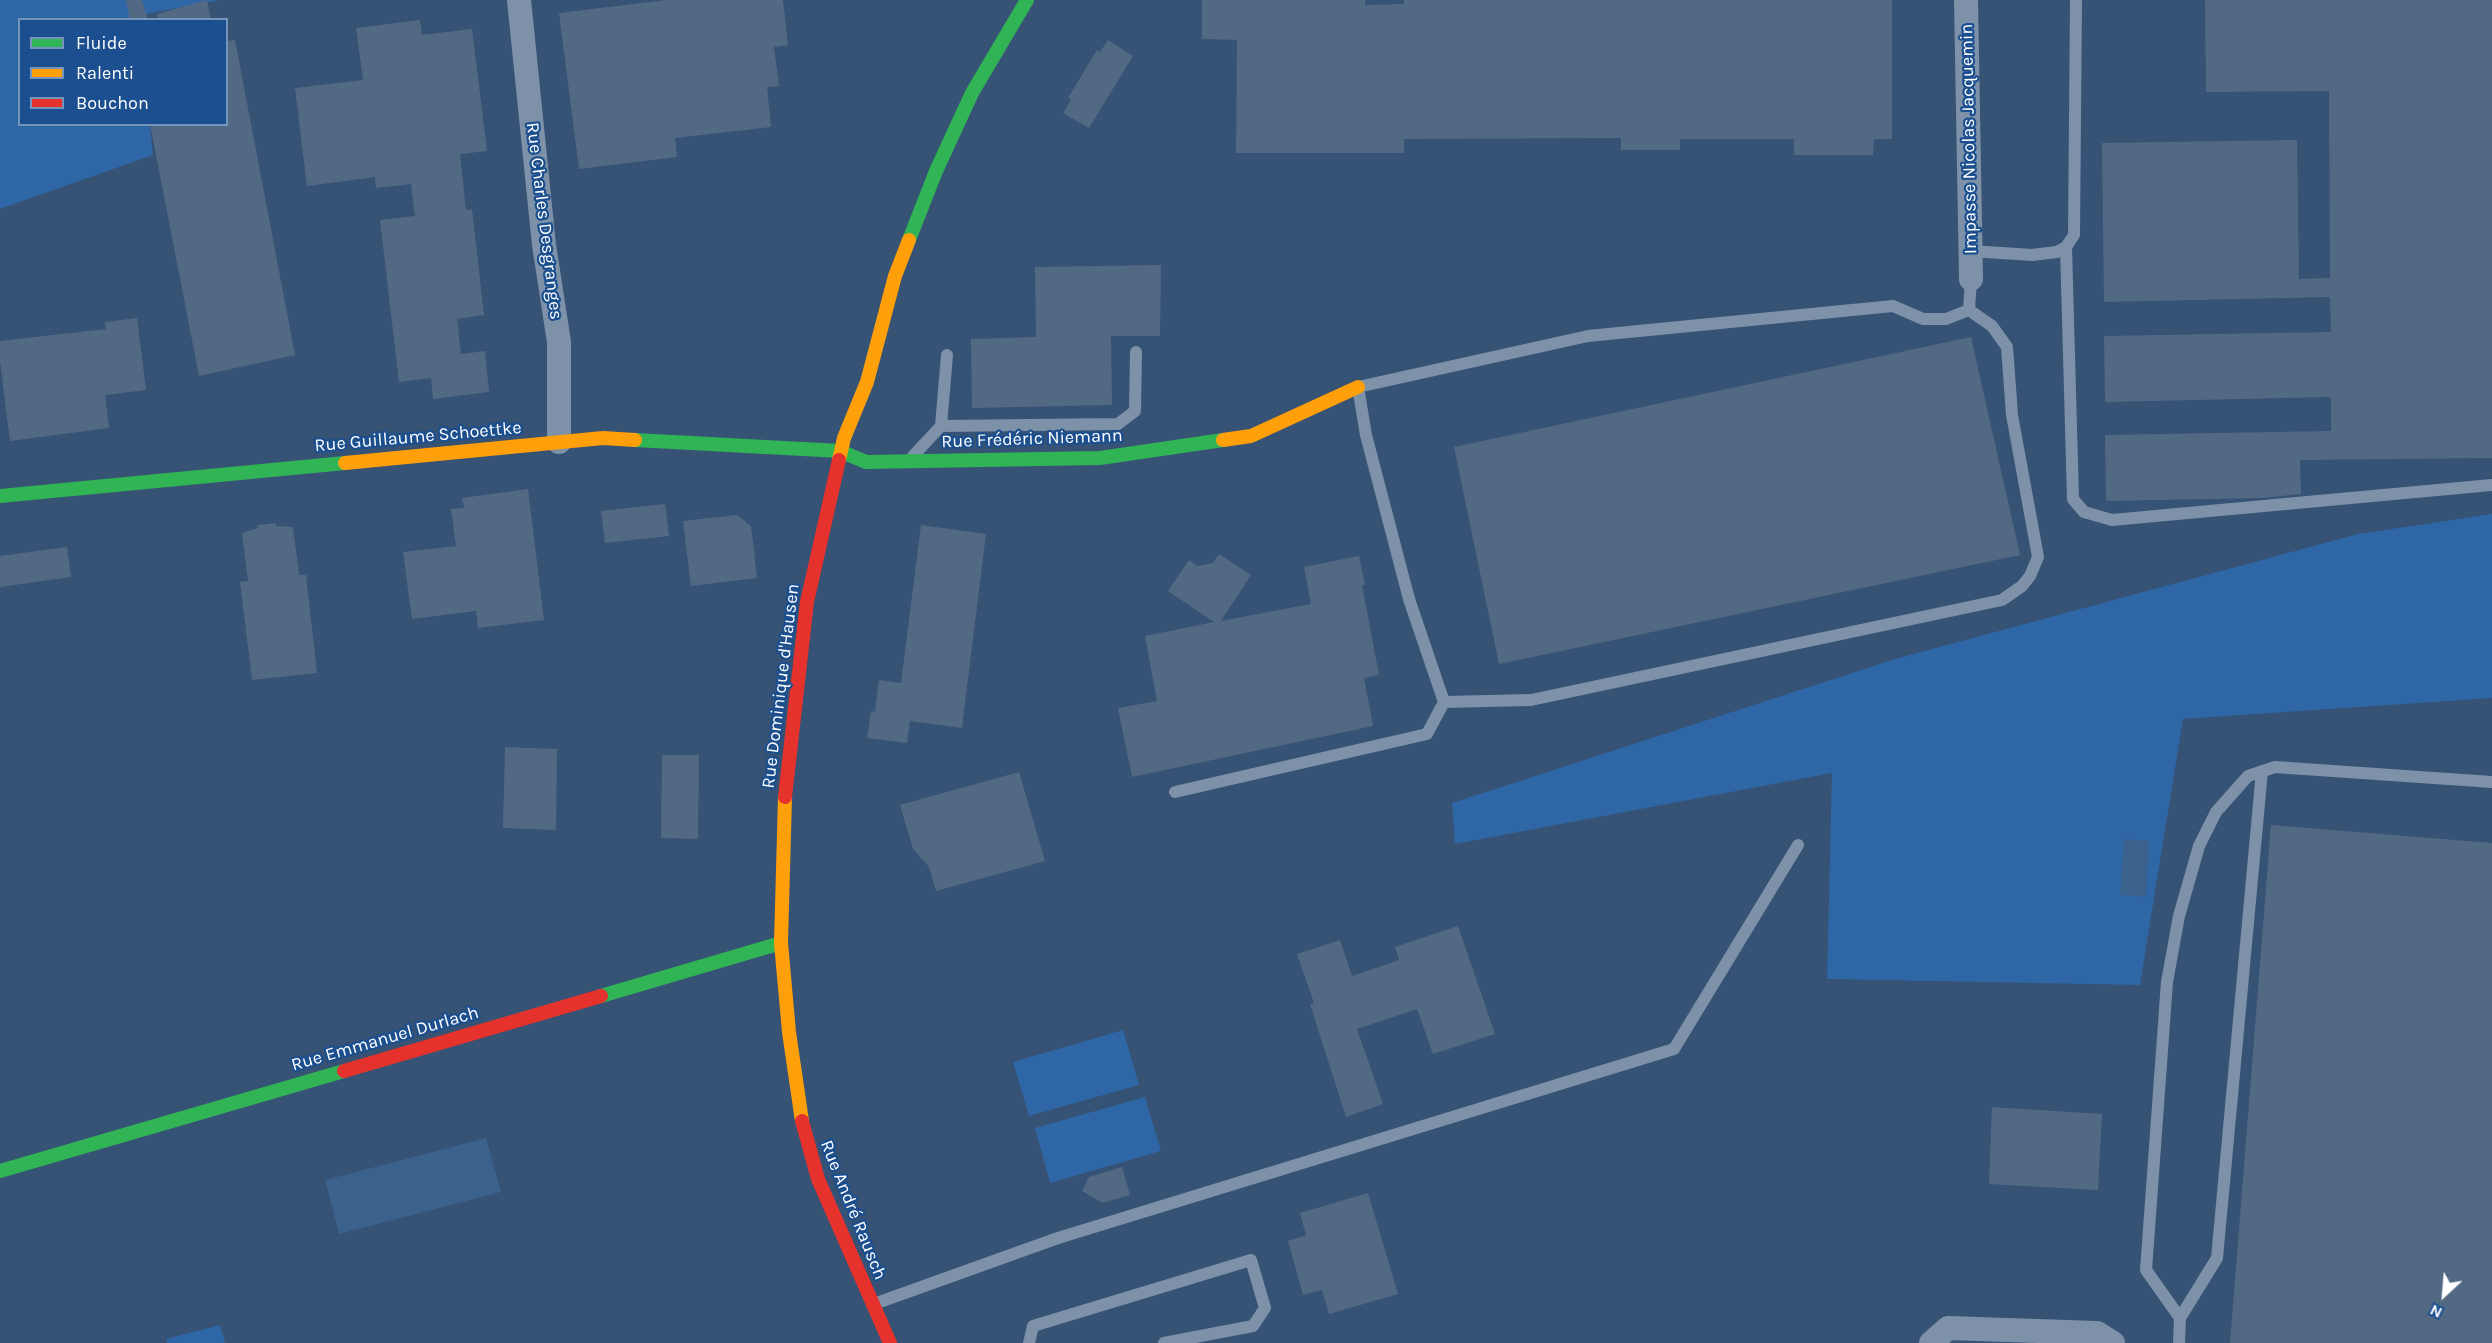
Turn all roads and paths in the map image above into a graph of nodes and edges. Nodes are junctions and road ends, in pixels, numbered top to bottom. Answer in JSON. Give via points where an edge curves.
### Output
{"nodes":[{"id":1,"x":519,"y":0,"type":"edge"},
{"id":2,"x":1027,"y":0,"type":"edge"},
{"id":3,"x":1966,"y":0,"type":"edge"},
{"id":4,"x":2076,"y":0,"type":"edge"},
{"id":5,"x":2066,"y":246,"type":"junction"},
{"id":6,"x":1970,"y":250,"type":"junction"},
{"id":7,"x":884,"y":266,"type":"dead end"},
{"id":8,"x":1971,"y":279,"type":"joint"},
{"id":9,"x":877,"y":288,"type":"dead end"},
{"id":10,"x":1969,"y":310,"type":"junction"},
{"id":11,"x":1136,"y":352,"type":"dead end"},
{"id":12,"x":947,"y":355,"type":"dead end"},
{"id":13,"x":1358,"y":387,"type":"junction"},
{"id":14,"x":848,"y":388,"type":"dead end"},
{"id":15,"x":941,"y":426,"type":"junction"},
{"id":16,"x":559,"y":442,"type":"junction"},
{"id":17,"x":842,"y":445,"type":"junction"},
{"id":18,"x":909,"y":462,"type":"junction"},
{"id":19,"x":2492,"y":485,"type":"edge"},
{"id":20,"x":0,"y":496,"type":"edge"},
{"id":21,"x":1444,"y":702,"type":"junction"},
{"id":22,"x":2262,"y":771,"type":"junction"},
{"id":23,"x":2492,"y":782,"type":"edge"},
{"id":24,"x":1175,"y":792,"type":"dead end"},
{"id":25,"x":1798,"y":845,"type":"dead end"},
{"id":26,"x":781,"y":943,"type":"junction"},
{"id":27,"x":0,"y":1171,"type":"edge"},
{"id":28,"x":873,"y":1305,"type":"junction"},
{"id":29,"x":2180,"y":1318,"type":"junction"},
{"id":30,"x":890,"y":1343,"type":"edge"},
{"id":31,"x":1029,"y":1343,"type":"edge"},
{"id":32,"x":1164,"y":1343,"type":"edge"},
{"id":33,"x":1931,"y":1343,"type":"edge"},
{"id":34,"x":2113,"y":1343,"type":"edge"},
{"id":35,"x":2179,"y":1343,"type":"edge"}],
"edges":[{"from":1,"to":16,"type":"street","name":"Rue Charles Desgranges","via":[[544,245],[559,342]]},
{"from":2,"to":17,"type":"street","name":"Rue Dominique d'Hausen","via":[[972,93],[936,171],[895,276],[867,382]]},
{"from":3,"to":6,"type":"street","name":"Impasse Nicolas Jacquemin"},
{"from":4,"to":5,"type":"lane","via":[[2074,235]]},
{"from":5,"to":6,"type":"lane","via":[[2057,252],[2032,255]]},
{"from":5,"to":19,"type":"lane","via":[[2073,499],[2084,512],[2112,520]]},
{"from":6,"to":8,"type":"street","name":"Impasse Nicolas Jacquemin"},
{"from":7,"to":9,"type":"street"},
{"from":8,"to":10,"type":"lane"},
{"from":10,"to":13,"type":"lane","via":[[1946,319],[1923,319],[1893,306],[1588,336]]},
{"from":10,"to":21,"type":"lane","via":[[1992,326],[2007,347],[2012,415],[2038,557],[2022,586],[2002,600],[1531,699]]},
{"from":11,"to":15,"type":"lane","via":[[1135,411],[1118,424]]},
{"from":12,"to":15,"type":"lane"},
{"from":13,"to":18,"type":"street","name":"Rue Frédéric Niemann","via":[[1251,436],[1100,458]]},
{"from":13,"to":21,"type":"lane","via":[[1366,435],[1406,588]]},
{"from":14,"to":17,"type":"street","name":"Rue Dominique d'Hausen"},
{"from":15,"to":18,"type":"lane"},
{"from":16,"to":17,"type":"street","name":"Rue Guillaume Schoettke","via":[[603,438]]},
{"from":16,"to":20,"type":"street","name":"Rue Guillaume Schoettke"},
{"from":17,"to":18,"type":"street","name":"Rue Frédéric Niemann","via":[[866,462]]},
{"from":17,"to":26,"type":"street","name":"Rue Dominique d'Hausen","via":[[807,602],[793,704],[782,857]]},
{"from":21,"to":24,"type":"lane","via":[[1427,734]]},
{"from":22,"to":23,"type":"lane","via":[[2275,767]]},
{"from":22,"to":29,"type":"lane","via":[[2217,1258]]},
{"from":22,"to":29,"type":"lane","via":[[2248,776],[2216,812],[2199,846],[2179,916],[2167,982],[2146,1270]]},
{"from":25,"to":28,"type":"lane","via":[[1674,1049],[1058,1238]]},
{"from":26,"to":27,"type":"street","name":"Rue Emmanuel Durlach"},
{"from":26,"to":28,"type":"street","name":"Rue André Rausch","via":[[794,1077],[807,1143],[836,1224]]},
{"from":28,"to":30,"type":"street","name":"Rue André Rausch"},
{"from":29,"to":35,"type":"lane"},
{"from":31,"to":32,"type":"lane","via":[[1033,1326],[1251,1260],[1265,1308],[1253,1326]]},
{"from":33,"to":34,"type":"street","via":[[1948,1328],[2097,1333]]}]}
